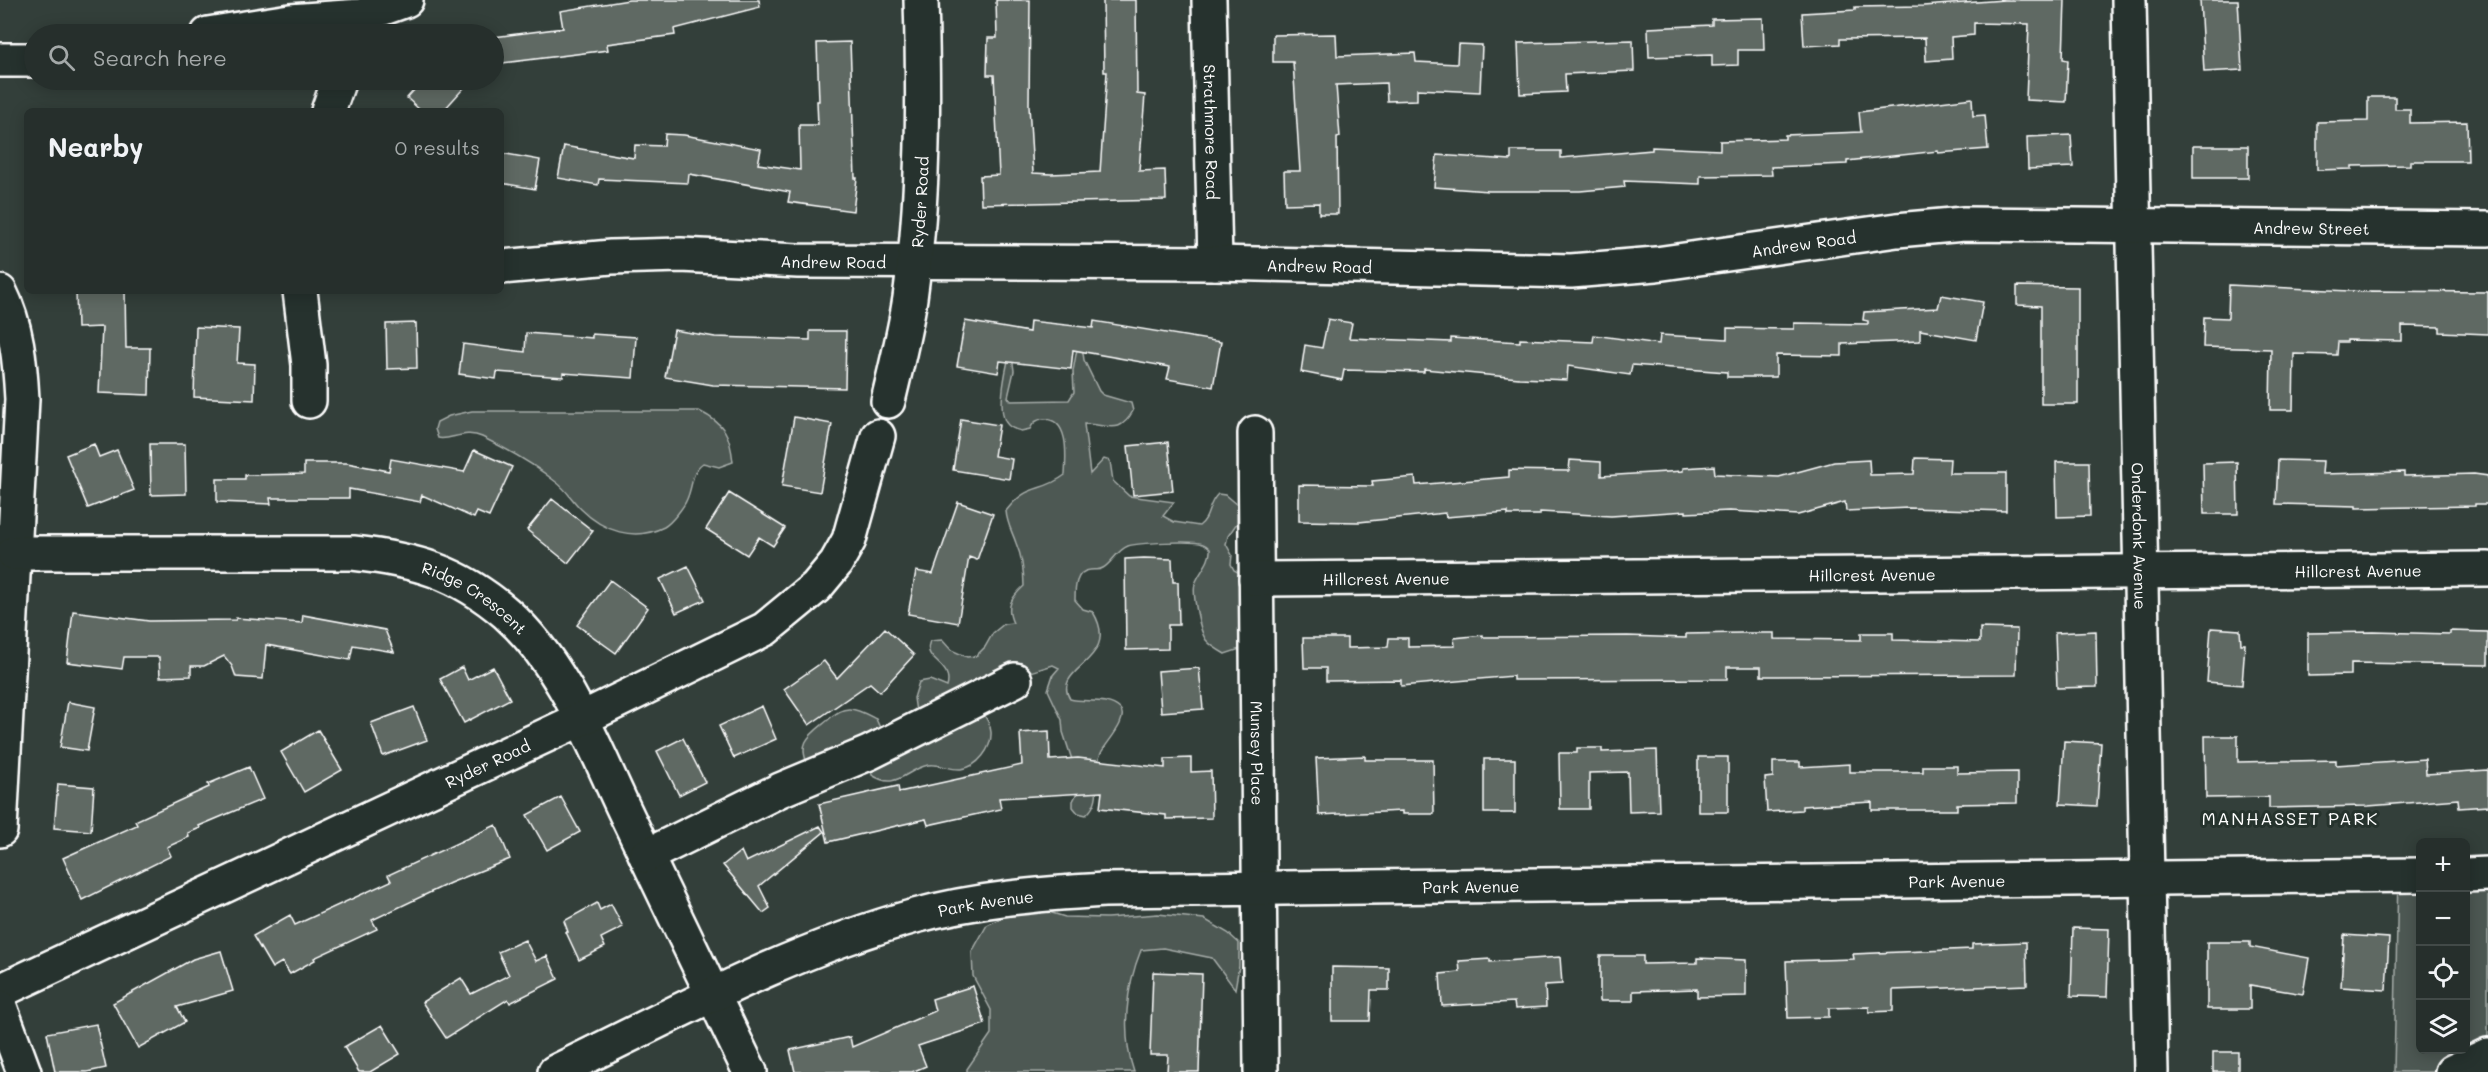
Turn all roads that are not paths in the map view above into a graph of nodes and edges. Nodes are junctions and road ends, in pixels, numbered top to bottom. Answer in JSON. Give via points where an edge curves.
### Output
{"nodes":[{"id":1,"x":406,"y":0,"type":"edge"},
{"id":2,"x":921,"y":0,"type":"edge"},
{"id":3,"x":1209,"y":0,"type":"edge"},
{"id":4,"x":2129,"y":0,"type":"edge"},
{"id":5,"x":366,"y":16,"type":"edge"},
{"id":6,"x":271,"y":24,"type":"edge"},
{"id":7,"x":0,"y":60,"type":"edge"},
{"id":8,"x":24,"y":60,"type":"edge"},
{"id":9,"x":335,"y":90,"type":"edge"},
{"id":10,"x":329,"y":108,"type":"edge"},
{"id":11,"x":2134,"y":226,"type":"junction"},
{"id":12,"x":2488,"y":229,"type":"edge"},
{"id":13,"x":913,"y":261,"type":"junction"},
{"id":14,"x":1215,"y":263,"type":"junction"},
{"id":15,"x":504,"y":267,"type":"edge"},
{"id":16,"x":0,"y":292,"type":"edge"},
{"id":17,"x":300,"y":294,"type":"edge"},
{"id":18,"x":309,"y":401,"type":"dead end"},
{"id":19,"x":888,"y":401,"type":"dead end"},
{"id":20,"x":1255,"y":433,"type":"dead end"},
{"id":21,"x":878,"y":436,"type":"dead end"},
{"id":22,"x":14,"y":553,"type":"junction"},
{"id":23,"x":2488,"y":569,"type":"edge"},
{"id":24,"x":2142,"y":571,"type":"junction"},
{"id":25,"x":1256,"y":579,"type":"junction"},
{"id":26,"x":1015,"y":680,"type":"dead end"},
{"id":27,"x":581,"y":719,"type":"junction"},
{"id":28,"x":0,"y":830,"type":"edge"},
{"id":29,"x":646,"y":856,"type":"junction"},
{"id":30,"x":2488,"y":874,"type":"edge"},
{"id":31,"x":2416,"y":875,"type":"edge"},
{"id":32,"x":2470,"y":875,"type":"edge"},
{"id":33,"x":2148,"y":878,"type":"junction"},
{"id":34,"x":1259,"y":888,"type":"junction"},
{"id":35,"x":0,"y":992,"type":"edge"},
{"id":36,"x":713,"y":996,"type":"junction"},
{"id":37,"x":0,"y":1007,"type":"edge"},
{"id":38,"x":2488,"y":1055,"type":"edge"},
{"id":39,"x":24,"y":1072,"type":"edge"},
{"id":40,"x":555,"y":1072,"type":"edge"},
{"id":41,"x":750,"y":1072,"type":"edge"},
{"id":42,"x":1261,"y":1072,"type":"edge"},
{"id":43,"x":2151,"y":1072,"type":"edge"},
{"id":44,"x":2452,"y":1072,"type":"edge"}],
"edges":[{"from":1,"to":5,"type":"street"},
{"from":2,"to":13,"type":"street","name":"Ryder Road","via":[[922,168]]},
{"from":3,"to":14,"type":"street","name":"Strathmore Road"},
{"from":4,"to":11,"type":"street","name":"Onderdonk Avenue"},
{"from":5,"to":6,"type":"street"},
{"from":7,"to":8,"type":"street"},
{"from":9,"to":10,"type":"street"},
{"from":11,"to":12,"type":"street","name":"Andrew Street"},
{"from":11,"to":14,"type":"street","name":"Andrew Road","via":[[1931,226],[1598,270]]},
{"from":11,"to":24,"type":"street","name":"Onderdonk Avenue"},
{"from":13,"to":14,"type":"street","name":"Andrew Road"},
{"from":13,"to":15,"type":"street","name":"Andrew Road","via":[[681,255]]},
{"from":13,"to":19,"type":"street","name":"Ryder Road","via":[[904,333]]},
{"from":16,"to":22,"type":"street","via":[[10,311],[15,334],[21,390]]},
{"from":17,"to":18,"type":"street"},
{"from":20,"to":25,"type":"street","name":"Munsey Place"},
{"from":21,"to":27,"type":"street","name":"Ryder Road","via":[[849,540],[816,587],[751,637]]},
{"from":22,"to":27,"type":"street","name":"Ridge Crescent","via":[[323,551],[417,563],[467,584],[511,618],[544,653]]},
{"from":22,"to":28,"type":"street"},
{"from":23,"to":24,"type":"street","name":"Hillcrest Avenue"},
{"from":24,"to":25,"type":"street","name":"Hillcrest Avenue"},
{"from":24,"to":33,"type":"street","name":"Onderdonk Avenue"},
{"from":25,"to":34,"type":"street","name":"Munsey Place"},
{"from":26,"to":29,"type":"street","via":[[869,753],[780,790]]},
{"from":27,"to":29,"type":"street","name":"Ridge Crescent"},
{"from":27,"to":35,"type":"street","name":"Ryder Road"},
{"from":29,"to":36,"type":"street","name":"Ridge Crescent"},
{"from":30,"to":32,"type":"street"},
{"from":31,"to":33,"type":"street","name":"Park Avenue"},
{"from":33,"to":34,"type":"street","name":"Park Avenue"},
{"from":33,"to":43,"type":"street","name":"Onderdonk Avenue"},
{"from":34,"to":36,"type":"street","name":"Park Avenue","via":[[1104,890],[979,902],[846,938]]},
{"from":34,"to":42,"type":"street","name":"Munsey Place"},
{"from":36,"to":40,"type":"street","name":"Park Avenue"},
{"from":36,"to":41,"type":"street","name":"Ridge Crescent"},
{"from":37,"to":39,"type":"street"},
{"from":38,"to":44,"type":"street"}]}
